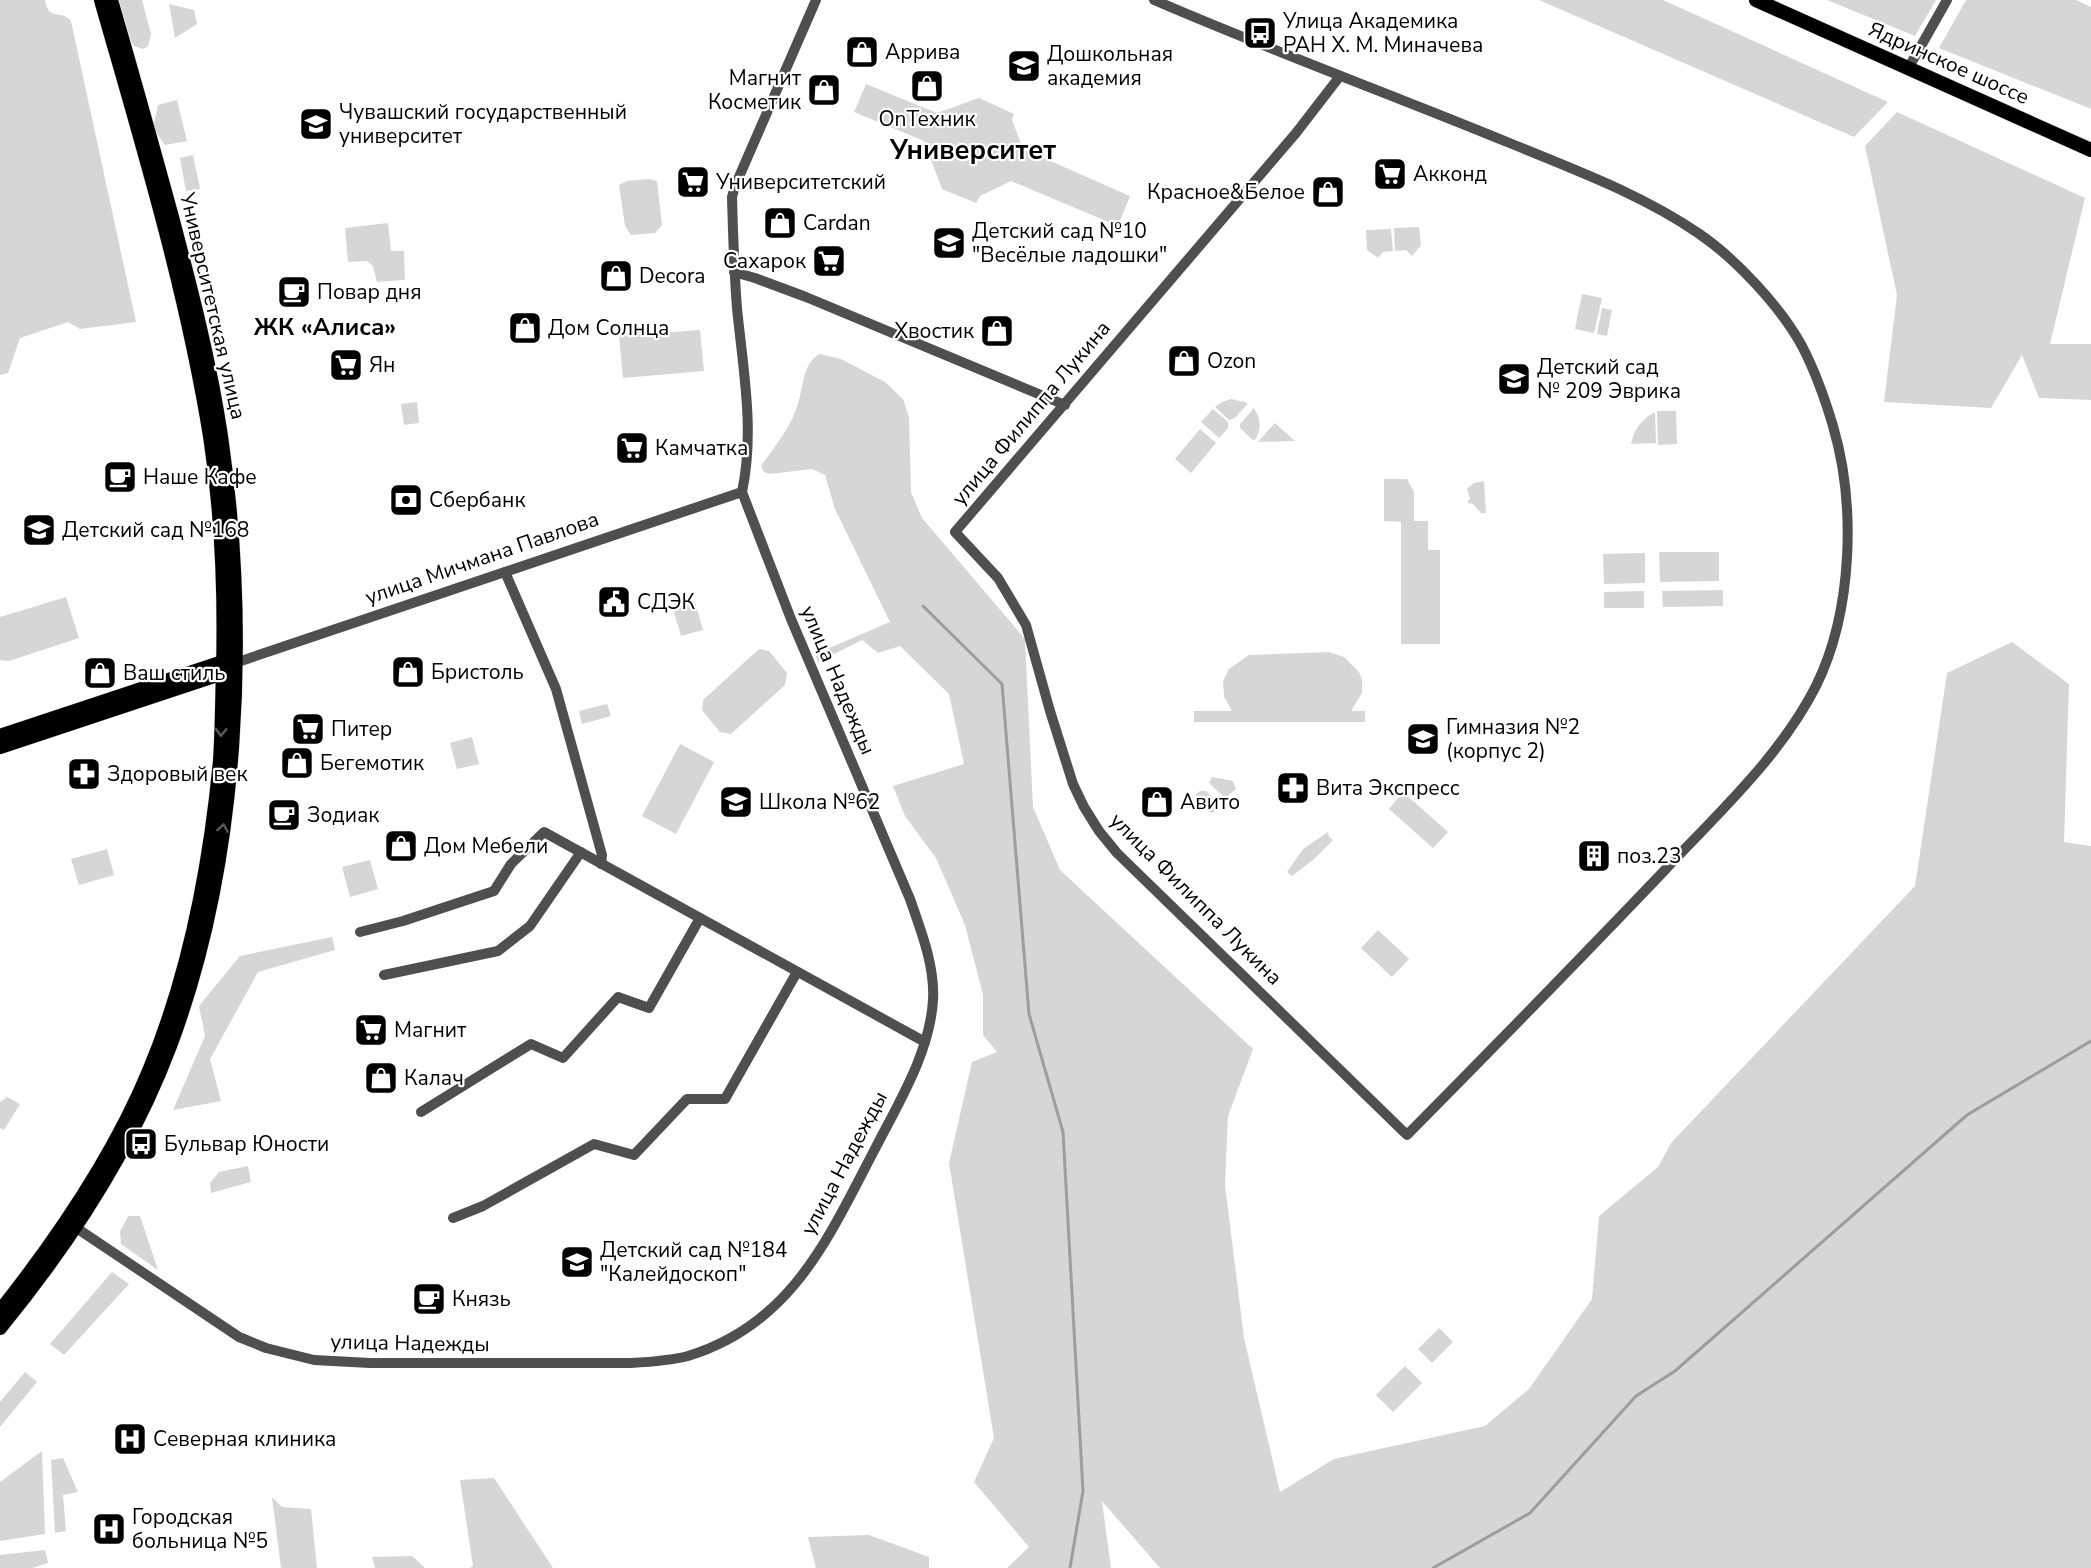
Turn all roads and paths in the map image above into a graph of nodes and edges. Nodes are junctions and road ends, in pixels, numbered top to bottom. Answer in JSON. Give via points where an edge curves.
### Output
{"nodes":[{"id":1,"x":101,"y":0,"type":"edge"},
{"id":2,"x":111,"y":0,"type":"edge"},
{"id":3,"x":816,"y":0,"type":"edge"},
{"id":4,"x":1154,"y":0,"type":"edge"},
{"id":5,"x":1756,"y":0,"type":"edge"},
{"id":6,"x":1947,"y":0,"type":"edge"},
{"id":7,"x":1909,"y":67,"type":"junction"},
{"id":8,"x":1340,"y":76,"type":"junction"},
{"id":9,"x":2091,"y":150,"type":"edge"},
{"id":10,"x":150,"y":155,"type":"junction"},
{"id":11,"x":734,"y":272,"type":"junction"},
{"id":12,"x":1065,"y":405,"type":"junction"},
{"id":13,"x":742,"y":492,"type":"junction"},
{"id":14,"x":505,"y":572,"type":"junction"},
{"id":15,"x":227,"y":666,"type":"junction"},
{"id":16,"x":0,"y":743,"type":"edge"},
{"id":17,"x":581,"y":852,"type":"junction"},
{"id":18,"x":601,"y":864,"type":"junction"},
{"id":19,"x":700,"y":918,"type":"junction"},
{"id":20,"x":360,"y":932,"type":"dead end"},
{"id":21,"x":797,"y":972,"type":"junction"},
{"id":22,"x":384,"y":975,"type":"dead end"},
{"id":23,"x":925,"y":1042,"type":"junction"},
{"id":24,"x":421,"y":1112,"type":"dead end"},
{"id":25,"x":453,"y":1218,"type":"dead end"},
{"id":26,"x":70,"y":1224,"type":"junction"},
{"id":27,"x":0,"y":1311,"type":"edge"},
{"id":28,"x":0,"y":1328,"type":"edge"}],
"edges":[{"from":1,"to":10,"type":"main road","name":"Университетская улица"},
{"from":2,"to":10,"type":"main road","name":"Университетская улица"},
{"from":3,"to":11,"type":"street","via":[[735,186]]},
{"from":4,"to":8,"type":"street"},
{"from":5,"to":7,"type":"main road","name":"Ядринское шоссе"},
{"from":6,"to":7,"type":"street"},
{"from":7,"to":9,"type":"main road","name":"Ядринское шоссе"},
{"from":8,"to":12,"type":"street","name":"улица Филиппа Лукина"},
{"from":8,"to":12,"type":"street","name":"улица Филиппа Лукина","via":[[1631,194],[1699,233],[1737,265],[1786,320],[1803,348],[1838,443],[1847,502],[1845,578],[1835,631],[1817,684],[1787,732],[1757,772],[1556,985],[1407,1135],[1117,853],[1089,815],[1073,784],[1026,625],[998,579],[956,532]]},
{"from":10,"to":15,"type":"main road","name":"Университетская улица","via":[[191,310],[231,530]]},
{"from":11,"to":12,"type":"street","via":[[806,297]]},
{"from":11,"to":13,"type":"street","via":[[748,427]]},
{"from":13,"to":14,"type":"street","name":"улица Мичмана Павлова"},
{"from":13,"to":23,"type":"street","name":"улица Надежды","via":[[924,941],[933,999]]},
{"from":14,"to":15,"type":"street","name":"улица Мичмана Павлова"},
{"from":14,"to":18,"type":"street","via":[[556,689],[602,855]]},
{"from":15,"to":16,"type":"main road","name":"улица Мичмана Павлова"},
{"from":15,"to":26,"type":"main road","name":"Университетская улица","via":[[234,709],[221,845],[170,1046],[130,1136]]},
{"from":17,"to":18,"type":"street"},
{"from":17,"to":20,"type":"street","via":[[544,832],[511,864],[494,891]]},
{"from":17,"to":22,"type":"street","via":[[530,926],[498,951]]},
{"from":18,"to":19,"type":"street"},
{"from":19,"to":21,"type":"street"},
{"from":19,"to":24,"type":"street","via":[[650,1008],[618,998],[563,1058],[531,1044]]},
{"from":21,"to":23,"type":"street"},
{"from":21,"to":25,"type":"street","via":[[725,1099],[687,1099],[634,1155],[594,1144],[483,1206]]},
{"from":23,"to":26,"type":"street","name":"улица Надежды","via":[[898,1105],[827,1239],[801,1279],[752,1326],[688,1356],[630,1363],[553,1364],[370,1363],[294,1356],[239,1336]]},
{"from":26,"to":27,"type":"main road","name":"Университетская улица"},
{"from":26,"to":28,"type":"main road","name":"Университетская улица"}]}
